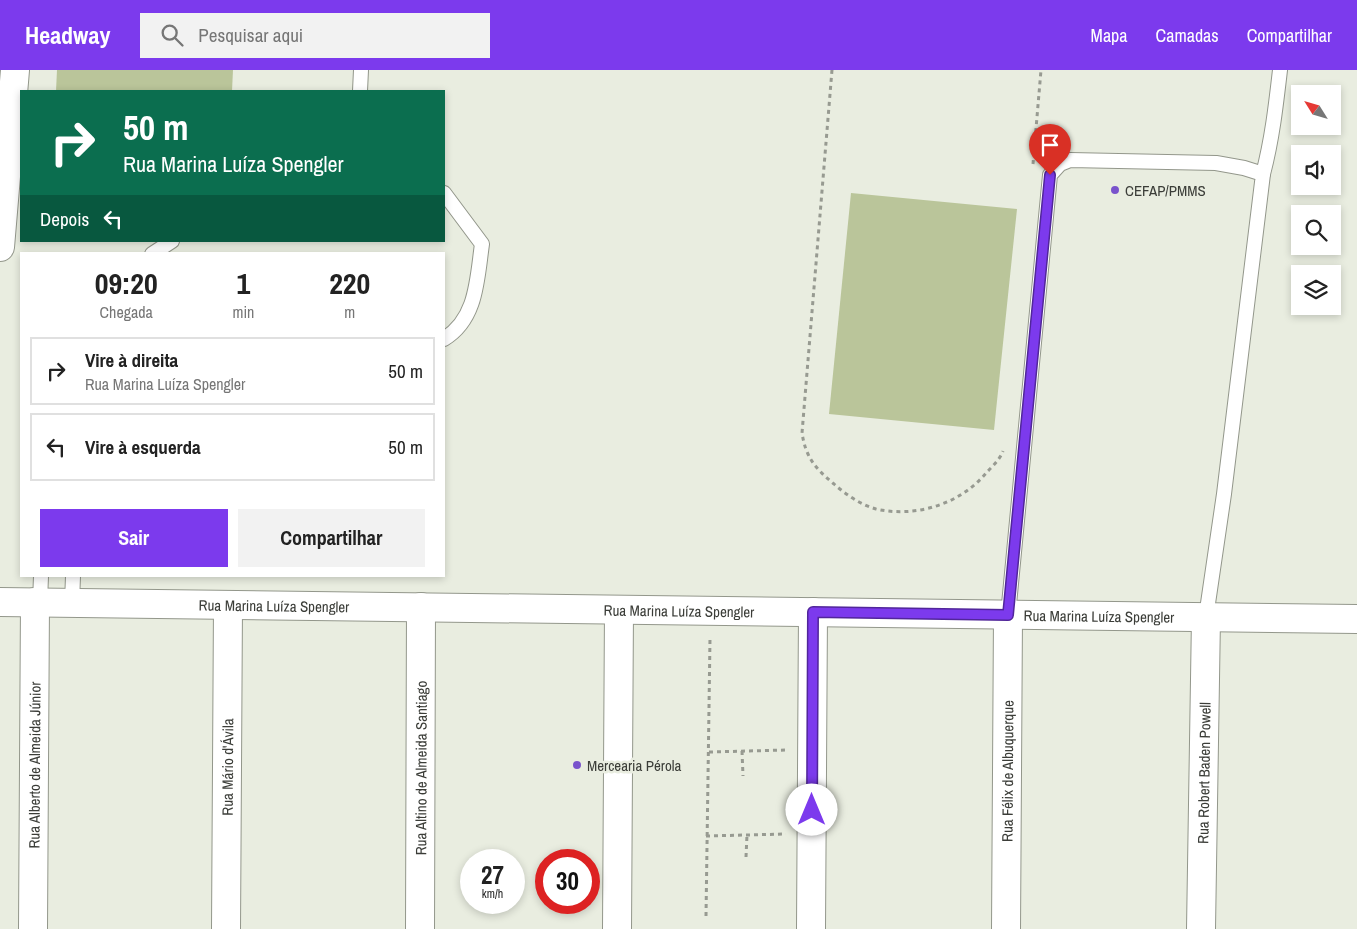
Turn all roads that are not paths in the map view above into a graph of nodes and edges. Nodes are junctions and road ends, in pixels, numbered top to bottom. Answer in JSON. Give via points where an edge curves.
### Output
{"nodes":[{"id":1,"x":15,"y":70,"type":"edge"},
{"id":2,"x":361,"y":70,"type":"edge"},
{"id":3,"x":1280,"y":70,"type":"edge"},
{"id":4,"x":360,"y":90,"type":"edge"},
{"id":5,"x":1262,"y":174,"type":"junction"},
{"id":6,"x":445,"y":195,"type":"edge"},
{"id":7,"x":170,"y":242,"type":"edge"},
{"id":8,"x":0,"y":247,"type":"edge"},
{"id":9,"x":155,"y":252,"type":"edge"},
{"id":10,"x":445,"y":338,"type":"edge"},
{"id":11,"x":72,"y":590,"type":"edge"},
{"id":12,"x":38,"y":594,"type":"edge"},
{"id":13,"x":0,"y":602,"type":"edge"},
{"id":14,"x":228,"y":605,"type":"junction"},
{"id":15,"x":422,"y":607,"type":"junction"},
{"id":16,"x":619,"y":610,"type":"junction"},
{"id":17,"x":813,"y":612,"type":"junction"},
{"id":18,"x":1008,"y":615,"type":"junction"},
{"id":19,"x":1206,"y":617,"type":"junction"},
{"id":20,"x":1357,"y":619,"type":"edge"},
{"id":21,"x":33,"y":929,"type":"edge"},
{"id":22,"x":226,"y":929,"type":"edge"},
{"id":23,"x":420,"y":929,"type":"edge"},
{"id":24,"x":617,"y":929,"type":"edge"},
{"id":25,"x":811,"y":929,"type":"edge"},
{"id":26,"x":1006,"y":929,"type":"edge"},
{"id":27,"x":1201,"y":929,"type":"edge"}],
"edges":[{"from":1,"to":8,"type":"street"},
{"from":2,"to":4,"type":"lane"},
{"from":3,"to":5,"type":"lane","via":[[1269,152]]},
{"from":5,"to":18,"type":"lane","via":[[1216,163],[1070,160],[1060,164],[1050,175]]},
{"from":5,"to":19,"type":"lane"},
{"from":6,"to":10,"type":"lane","via":[[482,244],[476,292],[465,320]]},
{"from":7,"to":9,"type":"lane"},
{"from":11,"to":12,"type":"street","name":"Rua Marina Luíza Spengler"},
{"from":11,"to":14,"type":"street","name":"Rua Marina Luíza Spengler"},
{"from":12,"to":13,"type":"street","name":"Rua Marina Luíza Spengler"},
{"from":12,"to":21,"type":"street","name":"Rua Alberto de Almeida Júnior"},
{"from":14,"to":15,"type":"street","name":"Rua Marina Luíza Spengler"},
{"from":14,"to":22,"type":"street","name":"Rua Mário d'Ávila"},
{"from":15,"to":16,"type":"street","name":"Rua Marina Luíza Spengler"},
{"from":15,"to":23,"type":"street","name":"Rua Altino de Almeida Santiago"},
{"from":16,"to":17,"type":"street","name":"Rua Marina Luíza Spengler"},
{"from":16,"to":24,"type":"street"},
{"from":17,"to":18,"type":"street","name":"Rua Marina Luíza Spengler"},
{"from":17,"to":25,"type":"street"},
{"from":18,"to":19,"type":"street","name":"Rua Marina Luíza Spengler"},
{"from":18,"to":26,"type":"street","name":"Rua Félix de Albuquerque"},
{"from":19,"to":20,"type":"street","name":"Rua Marina Luíza Spengler"},
{"from":19,"to":27,"type":"street","name":"Rua Robert Baden Powell"}]}
